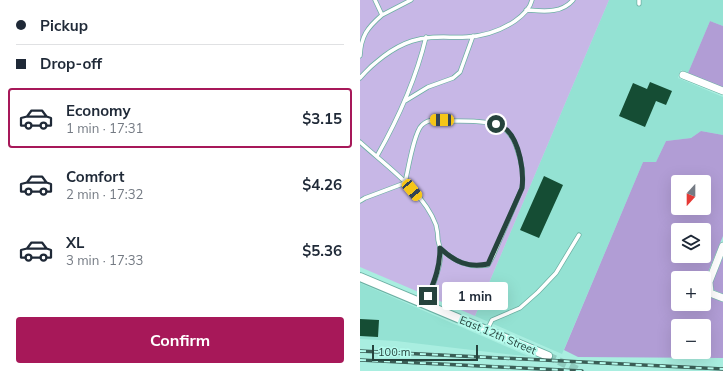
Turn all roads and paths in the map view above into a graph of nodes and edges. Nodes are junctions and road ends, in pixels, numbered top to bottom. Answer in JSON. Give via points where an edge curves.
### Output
{"nodes":[{"id":1,"x":375,"y":0,"type":"edge"},
{"id":2,"x":411,"y":0,"type":"edge"},
{"id":3,"x":532,"y":0,"type":"edge"},
{"id":4,"x":573,"y":0,"type":"edge"},
{"id":5,"x":526,"y":10,"type":"junction"},
{"id":6,"x":382,"y":15,"type":"junction"},
{"id":7,"x":473,"y":36,"type":"junction"},
{"id":8,"x":426,"y":37,"type":"junction"},
{"id":9,"x":360,"y":56,"type":"edge"},
{"id":10,"x":683,"y":75,"type":"dead end"},
{"id":11,"x":360,"y":78,"type":"edge"},
{"id":12,"x":723,"y":91,"type":"edge"},
{"id":13,"x":404,"y":102,"type":"junction"},
{"id":14,"x":360,"y":142,"type":"edge"},
{"id":15,"x":377,"y":156,"type":"junction"},
{"id":16,"x":405,"y":183,"type":"junction"},
{"id":17,"x":360,"y":201,"type":"edge"},
{"id":18,"x":579,"y":235,"type":"dead end"},
{"id":19,"x":723,"y":246,"type":"edge"},
{"id":20,"x":440,"y":248,"type":"junction"},
{"id":21,"x":360,"y":277,"type":"edge"},
{"id":22,"x":723,"y":298,"type":"edge"},
{"id":23,"x":426,"y":304,"type":"junction"},
{"id":24,"x":486,"y":330,"type":"junction"},
{"id":25,"x":548,"y":356,"type":"tunnel mouth"}],
"edges":[{"from":1,"to":6,"type":"lane"},
{"from":2,"to":6,"type":"lane"},
{"from":3,"to":5,"type":"lane"},
{"from":4,"to":5,"type":"lane","via":[[558,10]]},
{"from":5,"to":7,"type":"lane","via":[[507,26],[490,34]]},
{"from":6,"to":9,"type":"lane","via":[[364,34]]},
{"from":7,"to":8,"type":"lane"},
{"from":7,"to":13,"type":"lane","via":[[460,72]]},
{"from":8,"to":11,"type":"lane","via":[[411,41],[392,51]]},
{"from":8,"to":13,"type":"lane","via":[[420,61]]},
{"from":10,"to":12,"type":"street"},
{"from":13,"to":15,"type":"lane"},
{"from":14,"to":15,"type":"lane"},
{"from":15,"to":16,"type":"lane"},
{"from":16,"to":17,"type":"lane"},
{"from":16,"to":20,"type":"lane","via":[[427,208],[436,225]]},
{"from":16,"to":20,"type":"lane","via":[[416,134],[429,120],[496,124],[507,130],[514,140],[522,163],[522,188],[488,264],[478,266],[460,263]]},
{"from":18,"to":24,"type":"lane","via":[[556,273],[538,292],[520,308],[492,320]]},
{"from":19,"to":22,"type":"street","via":[[709,282],[710,292]]},
{"from":20,"to":23,"type":"lane","via":[[437,273]]},
{"from":21,"to":23,"type":"street","name":"East 12th Street"},
{"from":23,"to":24,"type":"street","name":"East 12th Street"},
{"from":24,"to":25,"type":"street","name":"East 12th Street"}]}
